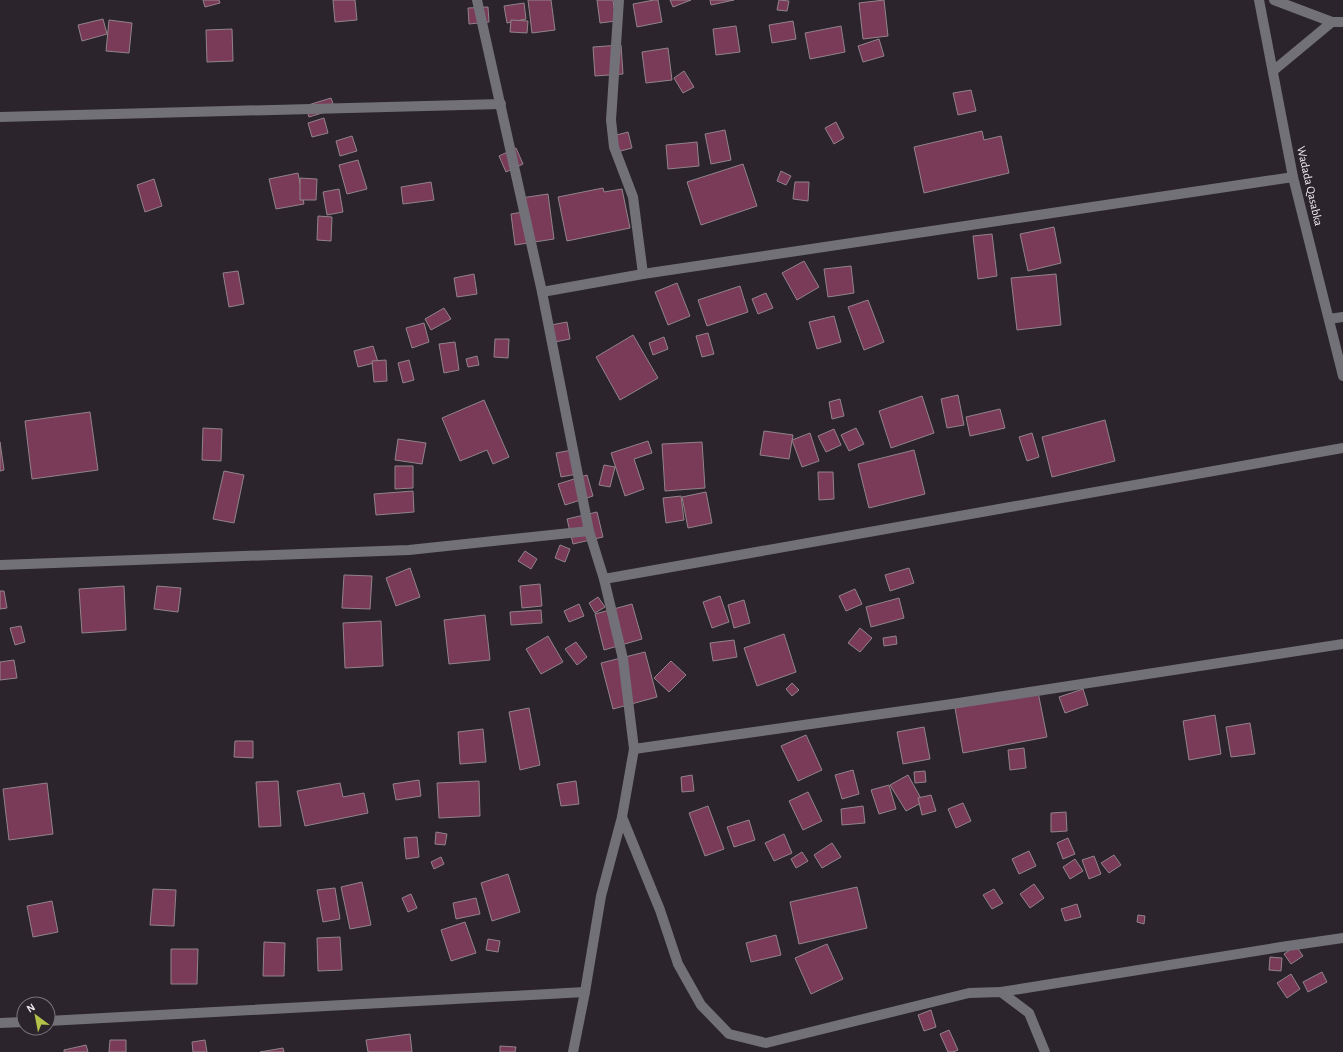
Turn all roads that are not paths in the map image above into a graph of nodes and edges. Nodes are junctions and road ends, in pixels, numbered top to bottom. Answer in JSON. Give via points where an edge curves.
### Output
{"nodes":[{"id":1,"x":477,"y":0,"type":"edge"},
{"id":2,"x":619,"y":0,"type":"edge"},
{"id":3,"x":1259,"y":0,"type":"edge"},
{"id":4,"x":1274,"y":0,"type":"edge"},
{"id":5,"x":1332,"y":22,"type":"junction"},
{"id":6,"x":1343,"y":22,"type":"edge"},
{"id":7,"x":1273,"y":71,"type":"junction"},
{"id":8,"x":500,"y":104,"type":"junction"},
{"id":9,"x":0,"y":117,"type":"edge"},
{"id":10,"x":1294,"y":177,"type":"junction"},
{"id":11,"x":643,"y":274,"type":"junction"},
{"id":12,"x":542,"y":292,"type":"junction"},
{"id":13,"x":1343,"y":316,"type":"edge"},
{"id":14,"x":1329,"y":319,"type":"junction"},
{"id":15,"x":1343,"y":376,"type":"edge"},
{"id":16,"x":1343,"y":448,"type":"edge"},
{"id":17,"x":589,"y":531,"type":"junction"},
{"id":18,"x":0,"y":565,"type":"edge"},
{"id":19,"x":604,"y":579,"type":"junction"},
{"id":20,"x":1343,"y":644,"type":"edge"},
{"id":21,"x":634,"y":749,"type":"junction"},
{"id":22,"x":622,"y":817,"type":"junction"},
{"id":23,"x":1343,"y":938,"type":"edge"},
{"id":24,"x":585,"y":992,"type":"junction"},
{"id":25,"x":1000,"y":992,"type":"junction"},
{"id":26,"x":56,"y":1021,"type":"edge"},
{"id":27,"x":16,"y":1022,"type":"edge"},
{"id":28,"x":0,"y":1023,"type":"edge"},
{"id":29,"x":572,"y":1052,"type":"edge"},
{"id":30,"x":1045,"y":1052,"type":"edge"}],
"edges":[{"from":1,"to":8,"type":"street"},
{"from":2,"to":11,"type":"street","via":[[611,120],[614,147],[634,197]]},
{"from":3,"to":7,"type":"street","name":"Wadada Qasabka"},
{"from":4,"to":5,"type":"street"},
{"from":5,"to":6,"type":"street"},
{"from":5,"to":7,"type":"street"},
{"from":7,"to":10,"type":"street","name":"Wadada Qasabka"},
{"from":8,"to":9,"type":"street"},
{"from":8,"to":12,"type":"street"},
{"from":10,"to":11,"type":"street"},
{"from":10,"to":14,"type":"street","name":"Wadada Qasabka"},
{"from":11,"to":12,"type":"street"},
{"from":12,"to":17,"type":"street"},
{"from":13,"to":14,"type":"street"},
{"from":14,"to":15,"type":"street","name":"Wadada Qasabka"},
{"from":16,"to":19,"type":"street"},
{"from":17,"to":18,"type":"street","via":[[409,550]]},
{"from":17,"to":19,"type":"street"},
{"from":19,"to":21,"type":"street","via":[[623,659]]},
{"from":20,"to":21,"type":"street","via":[[952,704]]},
{"from":21,"to":22,"type":"street"},
{"from":22,"to":24,"type":"street","via":[[601,896]]},
{"from":22,"to":25,"type":"street","via":[[660,910],[678,964],[701,1005],[729,1034],[766,1043],[969,993]]},
{"from":23,"to":25,"type":"street"},
{"from":24,"to":26,"type":"street"},
{"from":24,"to":29,"type":"street"},
{"from":25,"to":30,"type":"street","via":[[1029,1013]]},
{"from":27,"to":28,"type":"street"}]}
